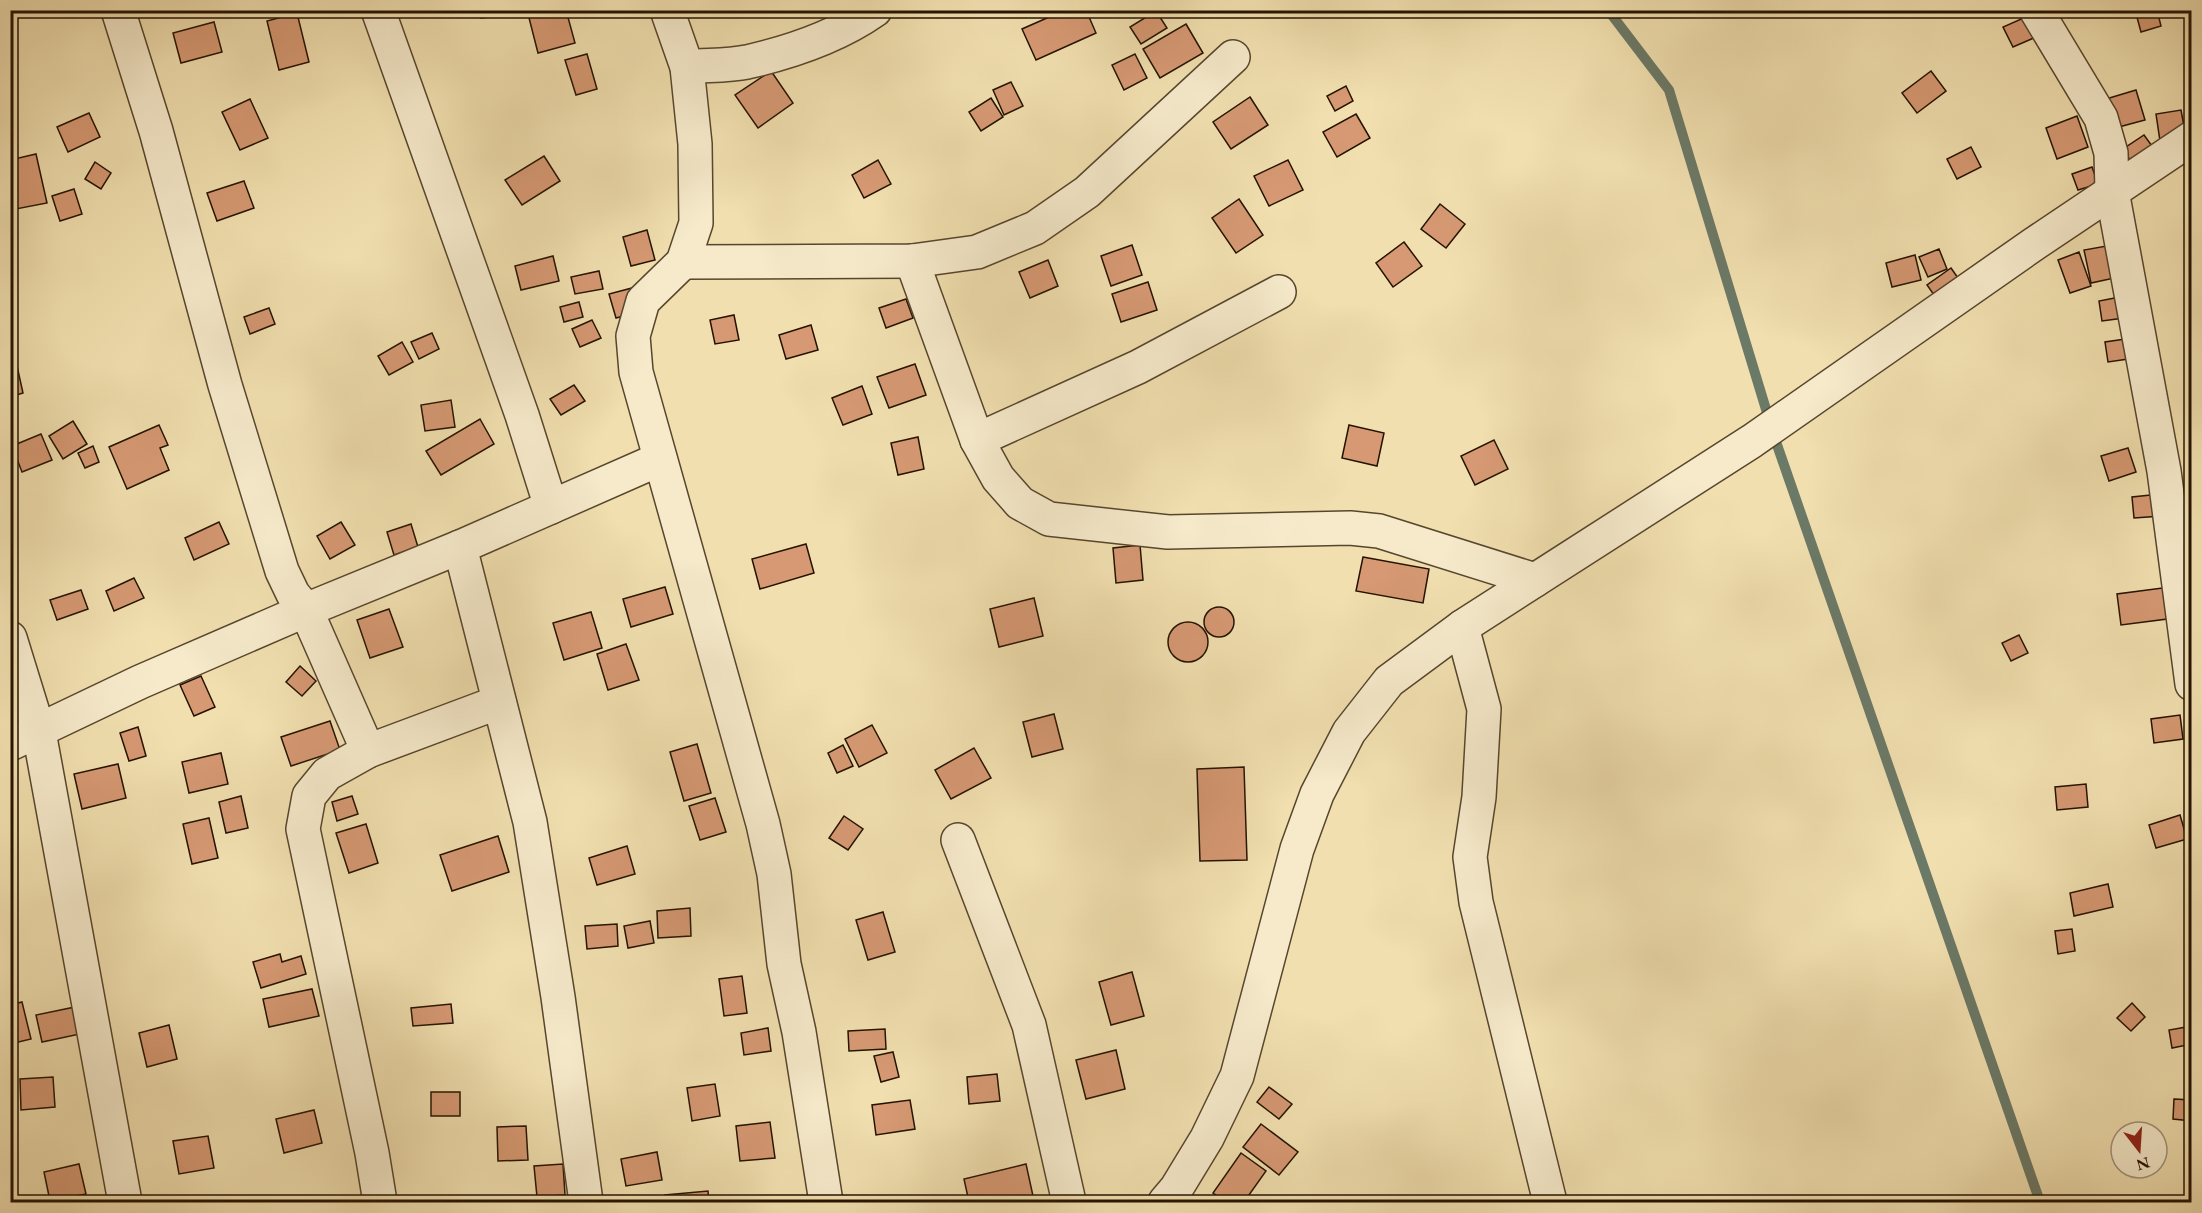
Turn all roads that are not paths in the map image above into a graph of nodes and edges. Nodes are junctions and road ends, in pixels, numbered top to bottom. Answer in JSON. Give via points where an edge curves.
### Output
{"nodes":[{"id":1,"x":118,"y":10,"type":"edge"},
{"id":2,"x":378,"y":10,"type":"edge"},
{"id":3,"x":667,"y":10,"type":"edge"},
{"id":4,"x":875,"y":10,"type":"edge"},
{"id":5,"x":2036,"y":10,"type":"edge"},
{"id":6,"x":1233,"y":57,"type":"dead end"},
{"id":7,"x":687,"y":67,"type":"junction"},
{"id":8,"x":2192,"y":138,"type":"edge"},
{"id":9,"x":2112,"y":190,"type":"junction"},
{"id":10,"x":912,"y":261,"type":"junction"},
{"id":11,"x":682,"y":262,"type":"junction"},
{"id":12,"x":1279,"y":291,"type":"dead end"},
{"id":13,"x":977,"y":440,"type":"junction"},
{"id":14,"x":660,"y":459,"type":"junction"},
{"id":15,"x":551,"y":507,"type":"junction"},
{"id":16,"x":460,"y":547,"type":"junction"},
{"id":17,"x":1535,"y":580,"type":"junction"},
{"id":18,"x":306,"y":610,"type":"junction"},
{"id":19,"x":1462,"y":627,"type":"junction"},
{"id":20,"x":10,"y":638,"type":"edge"},
{"id":21,"x":2192,"y":684,"type":"edge"},
{"id":22,"x":499,"y":702,"type":"junction"},
{"id":23,"x":25,"y":738,"type":"edge"},
{"id":24,"x":368,"y":751,"type":"junction"},
{"id":25,"x":958,"y":840,"type":"dead end"},
{"id":26,"x":124,"y":1203,"type":"edge"},
{"id":27,"x":380,"y":1203,"type":"edge"},
{"id":28,"x":586,"y":1203,"type":"edge"},
{"id":29,"x":826,"y":1203,"type":"edge"},
{"id":30,"x":1069,"y":1203,"type":"edge"},
{"id":31,"x":1165,"y":1203,"type":"edge"},
{"id":32,"x":1550,"y":1203,"type":"edge"}],
"edges":[{"from":1,"to":18,"type":"street","via":[[279,560],[293,594]]},
{"from":2,"to":15,"type":"street"},
{"from":3,"to":7,"type":"street"},
{"from":4,"to":7,"type":"street","via":[[810,44],[746,62]]},
{"from":5,"to":9,"type":"street","via":[[2101,118],[2111,153]]},
{"from":6,"to":10,"type":"street","via":[[1086,192],[1035,228],[977,252]]},
{"from":7,"to":11,"type":"street","via":[[695,144],[696,223]]},
{"from":8,"to":9,"type":"street"},
{"from":9,"to":17,"type":"street","via":[[1752,441]]},
{"from":9,"to":21,"type":"street","via":[[2163,471]]},
{"from":10,"to":11,"type":"street"},
{"from":10,"to":13,"type":"street"},
{"from":11,"to":14,"type":"street","via":[[643,301],[633,336],[636,372]]},
{"from":12,"to":13,"type":"street","via":[[1138,367]]},
{"from":13,"to":17,"type":"street","via":[[998,478],[1020,503],[1049,519],[1168,532],[1350,528],[1379,531]]},
{"from":14,"to":15,"type":"street"},
{"from":14,"to":29,"type":"street","via":[[764,824]]},
{"from":15,"to":16,"type":"street"},
{"from":16,"to":18,"type":"street"},
{"from":16,"to":22,"type":"street"},
{"from":17,"to":19,"type":"street"},
{"from":18,"to":23,"type":"street","via":[[140,682]]},
{"from":18,"to":24,"type":"street"},
{"from":19,"to":31,"type":"street","via":[[1389,681],[1349,732],[1317,794],[1297,849],[1237,1076],[1207,1138]]},
{"from":19,"to":32,"type":"street","via":[[1484,709],[1479,797],[1470,857],[1476,902]]},
{"from":20,"to":23,"type":"street"},
{"from":22,"to":24,"type":"street"},
{"from":22,"to":28,"type":"street","via":[[530,822]]},
{"from":23,"to":26,"type":"street"},
{"from":24,"to":27,"type":"street","via":[[327,774],[309,796],[303,829]]},
{"from":25,"to":30,"type":"street","via":[[1029,1025]]}]}
